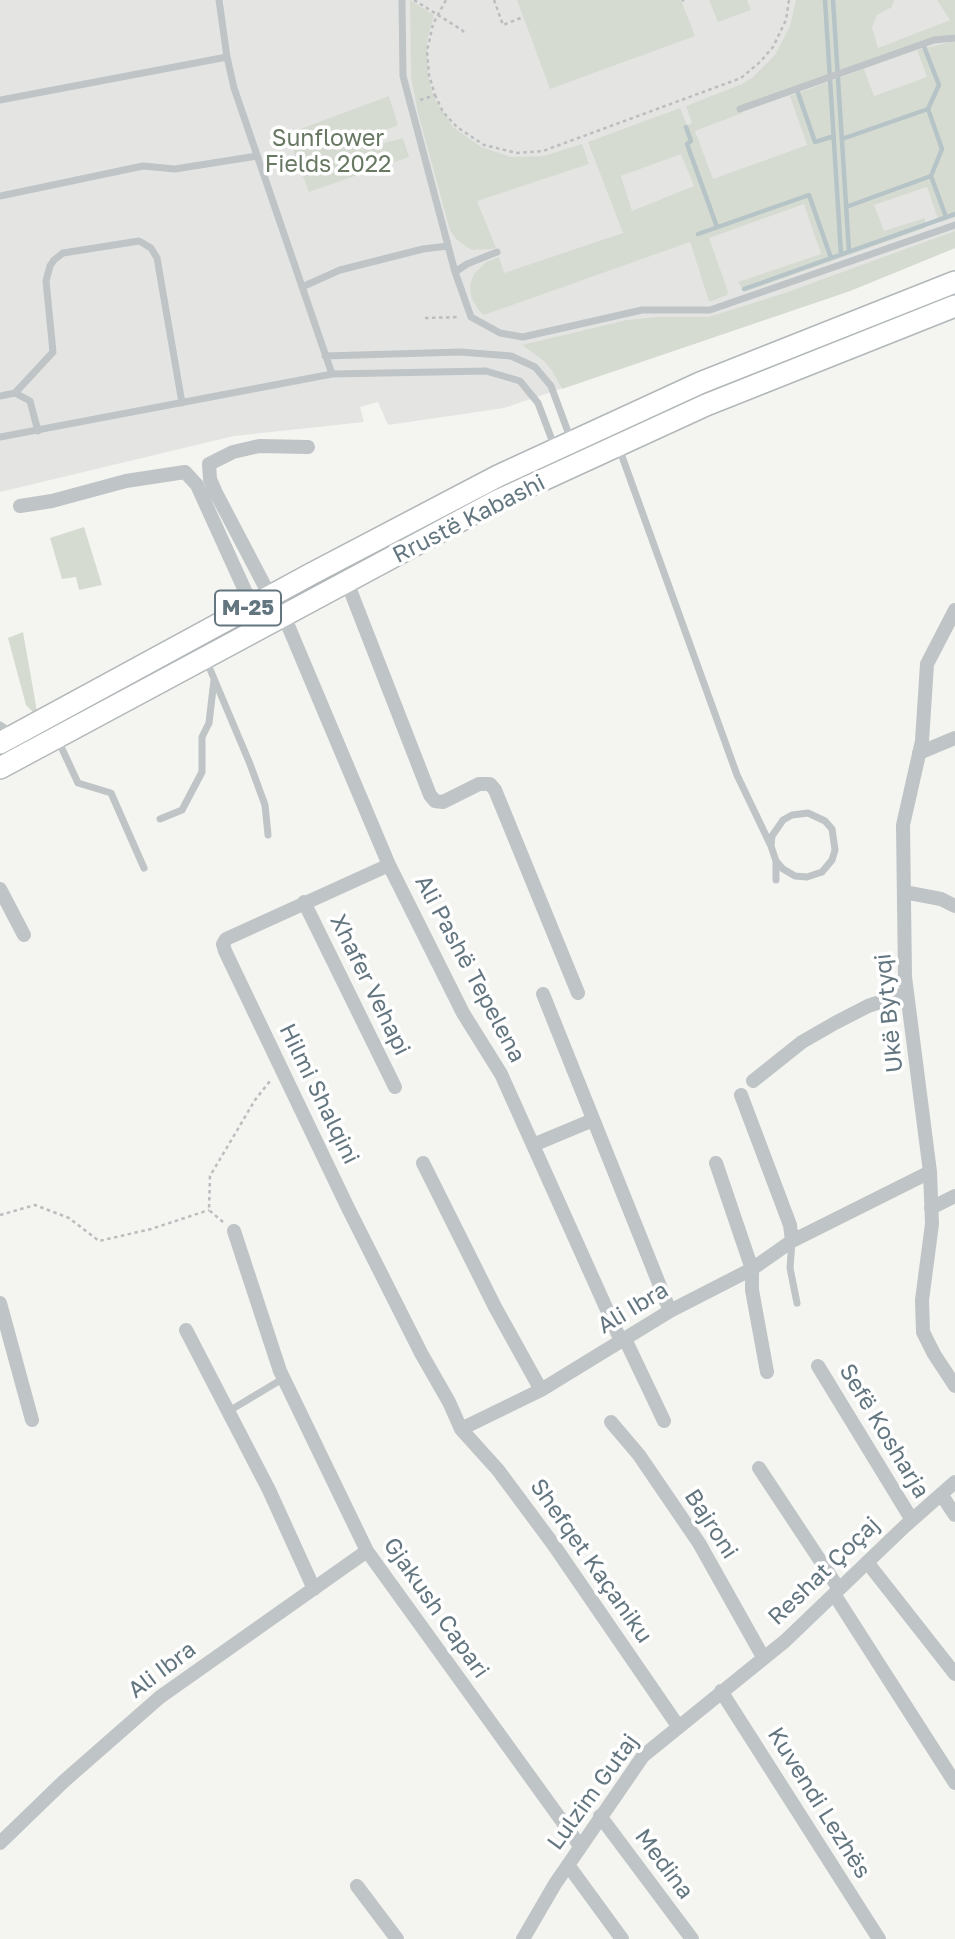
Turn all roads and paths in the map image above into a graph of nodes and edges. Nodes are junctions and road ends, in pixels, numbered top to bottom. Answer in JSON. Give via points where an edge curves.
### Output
{"nodes":[{"id":1,"x":219,"y":0,"type":"edge"},
{"id":2,"x":402,"y":0,"type":"edge"},
{"id":3,"x":414,"y":0,"type":"edge"},
{"id":4,"x":446,"y":0,"type":"edge"},
{"id":5,"x":495,"y":0,"type":"edge"},
{"id":6,"x":789,"y":0,"type":"edge"},
{"id":7,"x":437,"y":14,"type":"junction"},
{"id":8,"x":523,"y":17,"type":"dead end"},
{"id":9,"x":465,"y":34,"type":"dead end"},
{"id":10,"x":955,"y":37,"type":"edge"},
{"id":11,"x":227,"y":57,"type":"junction"},
{"id":12,"x":435,"y":95,"type":"junction"},
{"id":13,"x":0,"y":100,"type":"edge"},
{"id":14,"x":410,"y":103,"type":"junction"},
{"id":15,"x":740,"y":109,"type":"dead end"},
{"id":16,"x":257,"y":156,"type":"junction"},
{"id":17,"x":0,"y":196,"type":"edge"},
{"id":18,"x":955,"y":225,"type":"edge"},
{"id":19,"x":449,"y":246,"type":"junction"},
{"id":20,"x":497,"y":252,"type":"dead end"},
{"id":21,"x":455,"y":272,"type":"junction"},
{"id":22,"x":955,"y":282,"type":"edge"},
{"id":23,"x":302,"y":286,"type":"junction"},
{"id":24,"x":955,"y":306,"type":"edge"},
{"id":25,"x":471,"y":317,"type":"junction"},
{"id":26,"x":425,"y":318,"type":"dead end"},
{"id":27,"x":326,"y":356,"type":"junction"},
{"id":28,"x":332,"y":374,"type":"junction"},
{"id":29,"x":15,"y":393,"type":"junction"},
{"id":30,"x":0,"y":396,"type":"edge"},
{"id":31,"x":182,"y":403,"type":"junction"},
{"id":32,"x":38,"y":431,"type":"junction"},
{"id":33,"x":0,"y":437,"type":"edge"},
{"id":34,"x":564,"y":446,"type":"junction"},
{"id":35,"x":618,"y":446,"type":"junction"},
{"id":36,"x":308,"y":447,"type":"dead end"},
{"id":37,"x":573,"y":466,"type":"junction"},
{"id":38,"x":20,"y":506,"type":"dead end"},
{"id":39,"x":347,"y":582,"type":"junction"},
{"id":40,"x":261,"y":601,"type":"junction"},
{"id":41,"x":955,"y":610,"type":"edge"},
{"id":42,"x":284,"y":616,"type":"junction"},
{"id":43,"x":949,"y":630,"type":"edge"},
{"id":44,"x":209,"y":667,"type":"junction"},
{"id":45,"x":5,"y":734,"type":"edge"},
{"id":46,"x":57,"y":737,"type":"junction"},
{"id":47,"x":955,"y":738,"type":"edge"},
{"id":48,"x":919,"y":753,"type":"junction"},
{"id":49,"x":0,"y":768,"type":"edge"},
{"id":50,"x":160,"y":819,"type":"dead end"},
{"id":51,"x":268,"y":835,"type":"dead end"},
{"id":52,"x":771,"y":846,"type":"junction"},
{"id":53,"x":776,"y":862,"type":"junction"},
{"id":54,"x":389,"y":865,"type":"junction"},
{"id":55,"x":144,"y":868,"type":"dead end"},
{"id":56,"x":776,"y":880,"type":"dead end"},
{"id":57,"x":0,"y":889,"type":"edge"},
{"id":58,"x":904,"y":892,"type":"junction"},
{"id":59,"x":304,"y":902,"type":"junction"},
{"id":60,"x":955,"y":906,"type":"edge"},
{"id":61,"x":24,"y":935,"type":"dead end"},
{"id":62,"x":578,"y":993,"type":"dead end"},
{"id":63,"x":907,"y":993,"type":"junction"},
{"id":64,"x":543,"y":994,"type":"dead end"},
{"id":65,"x":282,"y":1068,"type":"junction"},
{"id":66,"x":753,"y":1082,"type":"dead end"},
{"id":67,"x":395,"y":1087,"type":"dead end"},
{"id":68,"x":741,"y":1095,"type":"dead end"},
{"id":69,"x":593,"y":1120,"type":"junction"},
{"id":70,"x":533,"y":1144,"type":"junction"},
{"id":71,"x":423,"y":1163,"type":"dead end"},
{"id":72,"x":716,"y":1163,"type":"dead end"},
{"id":73,"x":930,"y":1172,"type":"junction"},
{"id":74,"x":955,"y":1196,"type":"edge"},
{"id":75,"x":931,"y":1208,"type":"junction"},
{"id":76,"x":209,"y":1210,"type":"junction"},
{"id":77,"x":0,"y":1215,"type":"edge"},
{"id":78,"x":234,"y":1231,"type":"joint"},
{"id":79,"x":792,"y":1241,"type":"junction"},
{"id":80,"x":752,"y":1269,"type":"junction"},
{"id":81,"x":0,"y":1303,"type":"edge"},
{"id":82,"x":797,"y":1303,"type":"dead end"},
{"id":83,"x":670,"y":1311,"type":"junction"},
{"id":84,"x":186,"y":1331,"type":"dead end"},
{"id":85,"x":623,"y":1340,"type":"junction"},
{"id":86,"x":818,"y":1366,"type":"dead end"},
{"id":87,"x":767,"y":1371,"type":"dead end"},
{"id":88,"x":284,"y":1378,"type":"junction"},
{"id":89,"x":955,"y":1386,"type":"edge"},
{"id":90,"x":541,"y":1390,"type":"junction"},
{"id":91,"x":229,"y":1411,"type":"junction"},
{"id":92,"x":32,"y":1420,"type":"dead end"},
{"id":93,"x":664,"y":1421,"type":"dead end"},
{"id":94,"x":611,"y":1422,"type":"dead end"},
{"id":95,"x":461,"y":1429,"type":"junction"},
{"id":96,"x":759,"y":1468,"type":"dead end"},
{"id":97,"x":955,"y":1482,"type":"edge"},
{"id":98,"x":941,"y":1494,"type":"junction"},
{"id":99,"x":955,"y":1515,"type":"edge"},
{"id":100,"x":912,"y":1520,"type":"junction"},
{"id":101,"x":367,"y":1551,"type":"junction"},
{"id":102,"x":867,"y":1562,"type":"junction"},
{"id":103,"x":314,"y":1589,"type":"junction"},
{"id":104,"x":836,"y":1591,"type":"junction"},
{"id":105,"x":763,"y":1657,"type":"junction"},
{"id":106,"x":955,"y":1674,"type":"edge"},
{"id":107,"x":722,"y":1691,"type":"junction"},
{"id":108,"x":678,"y":1726,"type":"junction"},
{"id":109,"x":955,"y":1783,"type":"edge"},
{"id":110,"x":600,"y":1816,"type":"junction"},
{"id":111,"x":0,"y":1843,"type":"edge"},
{"id":112,"x":580,"y":1846,"type":"junction"},
{"id":113,"x":568,"y":1865,"type":"junction"},
{"id":114,"x":357,"y":1886,"type":"dead end"},
{"id":115,"x":397,"y":1939,"type":"edge"},
{"id":116,"x":523,"y":1939,"type":"edge"},
{"id":117,"x":622,"y":1939,"type":"edge"},
{"id":118,"x":692,"y":1939,"type":"edge"},
{"id":119,"x":879,"y":1939,"type":"edge"}],
"edges":[{"from":1,"to":11,"type":"lane"},
{"from":2,"to":14,"type":"lane","via":[[403,76]]},
{"from":3,"to":7,"type":"path"},
{"from":4,"to":7,"type":"path"},
{"from":5,"to":8,"type":"path","via":[[503,24]]},
{"from":6,"to":12,"type":"path","via":[[786,20],[773,47],[741,78],[543,151],[511,153],[476,141],[450,120]]},
{"from":7,"to":9,"type":"path"},
{"from":7,"to":12,"type":"path","via":[[427,51]]},
{"from":10,"to":15,"type":"lane","via":[[934,40]]},
{"from":11,"to":13,"type":"lane"},
{"from":11,"to":16,"type":"lane"},
{"from":12,"to":14,"type":"path"},
{"from":14,"to":19,"type":"lane"},
{"from":16,"to":17,"type":"lane","via":[[175,169],[143,166]]},
{"from":16,"to":23,"type":"lane"},
{"from":18,"to":25,"type":"lane","via":[[710,310],[642,310],[523,337],[500,333]]},
{"from":19,"to":21,"type":"lane"},
{"from":19,"to":23,"type":"lane","via":[[423,248],[340,270]]},
{"from":20,"to":21,"type":"lane"},
{"from":21,"to":25,"type":"lane"},
{"from":22,"to":34,"type":"main road","name":"Rrustë Kabashi","number":"M-25","via":[[700,383]]},
{"from":23,"to":27,"type":"lane"},
{"from":24,"to":35,"type":"main road","name":"Rrustë Kabashi","number":"M-25","via":[[706,405]]},
{"from":25,"to":26,"type":"path"},
{"from":27,"to":28,"type":"lane"},
{"from":27,"to":34,"type":"lane","via":[[460,352],[511,356],[535,367],[551,386]]},
{"from":28,"to":31,"type":"lane"},
{"from":28,"to":34,"type":"lane","via":[[486,371],[520,381]]},
{"from":29,"to":30,"type":"lane"},
{"from":29,"to":31,"type":"lane","via":[[52,352],[46,281],[54,260],[62,253],[139,241],[157,258]]},
{"from":29,"to":32,"type":"lane","via":[[30,401]]},
{"from":31,"to":32,"type":"lane"},
{"from":32,"to":33,"type":"lane"},
{"from":34,"to":37,"type":"lane"},
{"from":34,"to":37,"type":"lane"},
{"from":34,"to":40,"type":"main road","name":"Rrustë Kabashi","number":"M-25"},
{"from":35,"to":37,"type":"main road","name":"Rrustë Kabashi","number":"M-25"},
{"from":35,"to":52,"type":"lane","via":[[737,775]]},
{"from":36,"to":40,"type":"street","via":[[259,446],[209,464],[213,486]]},
{"from":37,"to":39,"type":"main road","name":"Rrustë Kabashi","number":"M-25","via":[[497,501]]},
{"from":38,"to":40,"type":"street","via":[[185,472],[197,485]]},
{"from":39,"to":42,"type":"main road","name":"Rrustë Kabashi","number":"M-25"},
{"from":39,"to":62,"type":"street","via":[[430,795],[443,802],[480,784],[490,784],[495,790]]},
{"from":40,"to":45,"type":"main road","name":"Rrustë Kabashi","number":"M-25"},
{"from":41,"to":43,"type":"street","name":"Ukë Bytyqi"},
{"from":42,"to":44,"type":"main road","name":"Rrustë Kabashi","number":"M-25"},
{"from":42,"to":54,"type":"street","name":"Ali Pashë Tepelena"},
{"from":43,"to":48,"type":"street","name":"Ukë Bytyqi","via":[[927,664]]},
{"from":44,"to":46,"type":"main road","name":"Rrustë Kabashi","number":"M-25"},
{"from":44,"to":50,"type":"lane","via":[[209,723],[202,737],[202,772],[182,810]]},
{"from":44,"to":51,"type":"lane","via":[[258,784]]},
{"from":46,"to":49,"type":"main road","name":"Rrustë Kabashi","number":"M-25"},
{"from":46,"to":55,"type":"lane","via":[[78,783],[111,793]]},
{"from":47,"to":48,"type":"street"},
{"from":48,"to":58,"type":"street","name":"Ukë Bytyqi","via":[[903,825]]},
{"from":52,"to":53,"type":"lane"},
{"from":52,"to":53,"type":"lane","via":[[772,836],[792,815],[808,813],[832,829],[836,842],[832,860],[816,874],[795,876]]},
{"from":53,"to":56,"type":"lane"},
{"from":54,"to":59,"type":"street","name":"Hilmi Shalqini"},
{"from":54,"to":70,"type":"street","name":"Ali Pashë Tepelena"},
{"from":57,"to":61,"type":"street"},
{"from":58,"to":60,"type":"street"},
{"from":58,"to":63,"type":"street","name":"Ukë Bytyqi"},
{"from":59,"to":65,"type":"street","name":"Hilmi Shalqini","via":[[223,944]]},
{"from":59,"to":67,"type":"street","name":"Xhafer Vehapi"},
{"from":63,"to":66,"type":"street","via":[[868,1006],[802,1042]]},
{"from":63,"to":73,"type":"street","name":"Ukë Bytyqi"},
{"from":64,"to":69,"type":"street"},
{"from":65,"to":76,"type":"path","via":[[255,1100],[210,1176]]},
{"from":65,"to":95,"type":"street","name":"Hilmi Shalqini"},
{"from":68,"to":79,"type":"street"},
{"from":69,"to":70,"type":"street"},
{"from":69,"to":83,"type":"street"},
{"from":70,"to":85,"type":"street","name":"Ali Pashë Tepelena"},
{"from":71,"to":90,"type":"street"},
{"from":72,"to":80,"type":"street"},
{"from":73,"to":75,"type":"street","name":"Ukë Bytyqi"},
{"from":73,"to":79,"type":"street","name":"Ali Ibra"},
{"from":74,"to":75,"type":"street"},
{"from":75,"to":89,"type":"street","name":"Ukë Bytyqi","via":[[923,1332]]},
{"from":76,"to":77,"type":"path","via":[[152,1230],[99,1241],[69,1218],[35,1205]]},
{"from":76,"to":78,"type":"path"},
{"from":78,"to":88,"type":"street","name":"Gjakush Capari"},
{"from":79,"to":80,"type":"street","name":"Ali Ibra"},
{"from":79,"to":82,"type":"lane","via":[[790,1268]]},
{"from":80,"to":83,"type":"street","name":"Ali Ibra"},
{"from":80,"to":87,"type":"street"},
{"from":81,"to":92,"type":"street"},
{"from":83,"to":85,"type":"street","name":"Ali Ibra"},
{"from":84,"to":91,"type":"street"},
{"from":85,"to":90,"type":"street","name":"Ali Ibra"},
{"from":85,"to":93,"type":"street","name":"Ali Pashë Tepelena"},
{"from":86,"to":100,"type":"street","name":"Sefë Kosharja"},
{"from":88,"to":91,"type":"lane"},
{"from":88,"to":101,"type":"street","name":"Gjakush Capari"},
{"from":90,"to":95,"type":"street","name":"Ali Ibra"},
{"from":91,"to":103,"type":"street"},
{"from":94,"to":105,"type":"street","name":"Bajroni","via":[[699,1544]]},
{"from":95,"to":108,"type":"street","name":"Shefqet Kaçaniku","via":[[553,1544]]},
{"from":96,"to":104,"type":"street"},
{"from":97,"to":98,"type":"street","name":"Reshat Çoçaj"},
{"from":98,"to":99,"type":"street"},
{"from":98,"to":100,"type":"street","name":"Reshat Çoçaj"},
{"from":100,"to":102,"type":"street","name":"Reshat Çoçaj"},
{"from":101,"to":103,"type":"street","name":"Ali Ibra"},
{"from":101,"to":112,"type":"street","name":"Gjakush Capari"},
{"from":102,"to":104,"type":"street","name":"Reshat Çoçaj"},
{"from":102,"to":106,"type":"street"},
{"from":103,"to":111,"type":"street","name":"Ali Ibra","via":[[160,1697]]},
{"from":104,"to":105,"type":"street","name":"Reshat Çoçaj"},
{"from":104,"to":109,"type":"street"},
{"from":105,"to":107,"type":"street","name":"Reshat Çoçaj"},
{"from":107,"to":108,"type":"street","name":"Lulzim Gutaj"},
{"from":107,"to":119,"type":"street","name":"Kuvendi Lezhës"},
{"from":108,"to":110,"type":"street","name":"Lulzim Gutaj","via":[[643,1756]]},
{"from":110,"to":112,"type":"street","name":"Lulzim Gutaj"},
{"from":110,"to":118,"type":"street","name":"Medina"},
{"from":112,"to":113,"type":"street","name":"Lulzim Gutaj"},
{"from":113,"to":116,"type":"street","name":"Lulzim Gutaj"},
{"from":113,"to":117,"type":"street"},
{"from":114,"to":115,"type":"street"}]}
